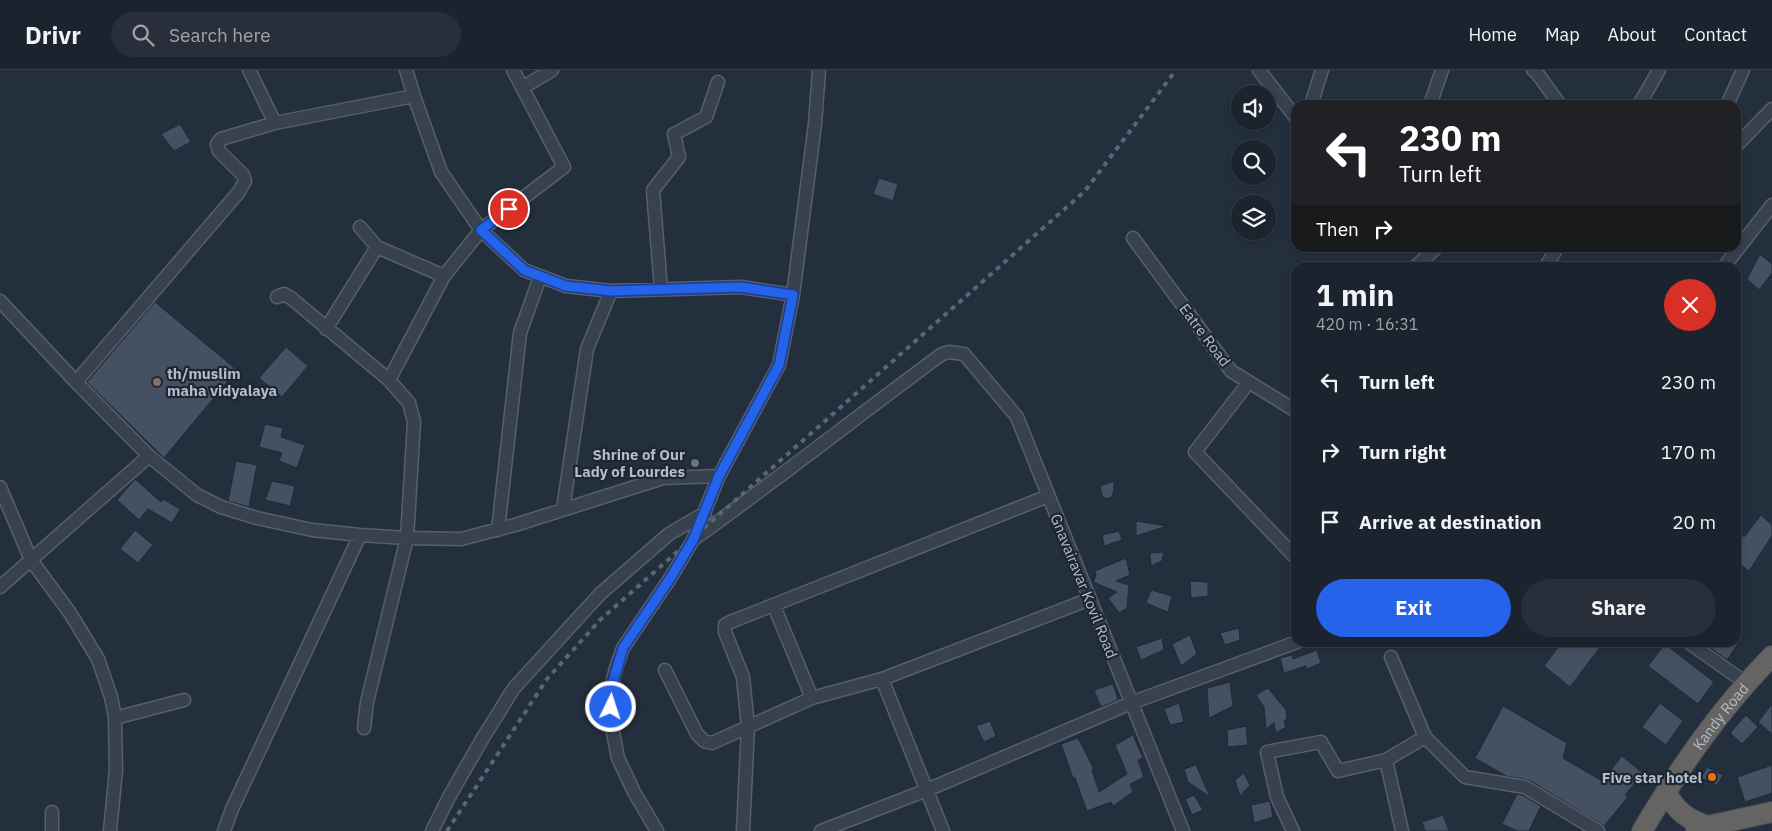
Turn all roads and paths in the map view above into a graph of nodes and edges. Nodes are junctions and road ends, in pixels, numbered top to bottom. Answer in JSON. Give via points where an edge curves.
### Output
{"nodes":[{"id":1,"x":249,"y":70,"type":"edge"},
{"id":2,"x":406,"y":70,"type":"edge"},
{"id":3,"x":513,"y":70,"type":"edge"},
{"id":4,"x":552,"y":70,"type":"edge"},
{"id":5,"x":819,"y":70,"type":"edge"},
{"id":6,"x":1259,"y":70,"type":"edge"},
{"id":7,"x":1322,"y":70,"type":"edge"},
{"id":8,"x":1442,"y":70,"type":"edge"},
{"id":9,"x":1533,"y":70,"type":"edge"},
{"id":10,"x":1659,"y":70,"type":"edge"},
{"id":11,"x":1742,"y":70,"type":"edge"},
{"id":12,"x":718,"y":82,"type":"dead end"},
{"id":13,"x":522,"y":88,"type":"junction"},
{"id":14,"x":414,"y":96,"type":"junction"},
{"id":15,"x":1313,"y":100,"type":"edge"},
{"id":16,"x":1432,"y":100,"type":"edge"},
{"id":17,"x":1556,"y":100,"type":"edge"},
{"id":18,"x":1642,"y":100,"type":"edge"},
{"id":19,"x":1729,"y":100,"type":"edge"},
{"id":20,"x":1772,"y":109,"type":"edge"},
{"id":21,"x":1291,"y":112,"type":"edge"},
{"id":22,"x":275,"y":123,"type":"junction"},
{"id":23,"x":1741,"y":141,"type":"edge"},
{"id":24,"x":1772,"y":205,"type":"edge"},
{"id":25,"x":360,"y":227,"type":"dead end"},
{"id":26,"x":481,"y":230,"type":"junction"},
{"id":27,"x":1741,"y":236,"type":"edge"},
{"id":28,"x":1133,"y":238,"type":"dead end"},
{"id":29,"x":377,"y":247,"type":"junction"},
{"id":30,"x":1432,"y":252,"type":"edge"},
{"id":31,"x":1421,"y":262,"type":"edge"},
{"id":32,"x":444,"y":276,"type":"junction"},
{"id":33,"x":540,"y":277,"type":"junction"},
{"id":34,"x":660,"y":290,"type":"junction"},
{"id":35,"x":611,"y":291,"type":"junction"},
{"id":36,"x":793,"y":295,"type":"junction"},
{"id":37,"x":277,"y":297,"type":"dead end"},
{"id":38,"x":0,"y":301,"type":"edge"},
{"id":39,"x":326,"y":329,"type":"junction"},
{"id":40,"x":389,"y":380,"type":"junction"},
{"id":41,"x":76,"y":382,"type":"junction"},
{"id":42,"x":1250,"y":382,"type":"junction"},
{"id":43,"x":1291,"y":408,"type":"edge"},
{"id":44,"x":150,"y":456,"type":"junction"},
{"id":45,"x":719,"y":476,"type":"junction"},
{"id":46,"x":0,"y":487,"type":"edge"},
{"id":47,"x":1048,"y":496,"type":"junction"},
{"id":48,"x":563,"y":509,"type":"junction"},
{"id":49,"x":705,"y":513,"type":"junction"},
{"id":50,"x":498,"y":530,"type":"junction"},
{"id":51,"x":360,"y":535,"type":"junction"},
{"id":52,"x":407,"y":538,"type":"junction"},
{"id":53,"x":693,"y":540,"type":"junction"},
{"id":54,"x":1291,"y":553,"type":"edge"},
{"id":55,"x":31,"y":560,"type":"junction"},
{"id":56,"x":0,"y":587,"type":"edge"},
{"id":57,"x":1090,"y":599,"type":"junction"},
{"id":58,"x":774,"y":606,"type":"junction"},
{"id":59,"x":1291,"y":644,"type":"edge"},
{"id":60,"x":1695,"y":647,"type":"edge"},
{"id":61,"x":1772,"y":656,"type":"edge"},
{"id":62,"x":1391,"y":657,"type":"dead end"},
{"id":63,"x":665,"y":670,"type":"dead end"},
{"id":64,"x":882,"y":679,"type":"junction"},
{"id":65,"x":1746,"y":683,"type":"junction"},
{"id":66,"x":812,"y":698,"type":"junction"},
{"id":67,"x":184,"y":700,"type":"dead end"},
{"id":68,"x":1131,"y":703,"type":"junction"},
{"id":69,"x":115,"y":718,"type":"junction"},
{"id":70,"x":748,"y":727,"type":"junction"},
{"id":71,"x":364,"y":728,"type":"dead end"},
{"id":72,"x":1425,"y":737,"type":"junction"},
{"id":73,"x":1386,"y":760,"type":"junction"},
{"id":74,"x":927,"y":790,"type":"junction"},
{"id":75,"x":1666,"y":792,"type":"junction"},
{"id":76,"x":52,"y":812,"type":"dead end"},
{"id":77,"x":1772,"y":812,"type":"edge"},
{"id":78,"x":1728,"y":826,"type":"edge"},
{"id":79,"x":1702,"y":829,"type":"edge"},
{"id":80,"x":52,"y":831,"type":"edge"},
{"id":81,"x":110,"y":831,"type":"edge"},
{"id":82,"x":224,"y":831,"type":"edge"},
{"id":83,"x":432,"y":831,"type":"edge"},
{"id":84,"x":657,"y":831,"type":"edge"},
{"id":85,"x":743,"y":831,"type":"edge"},
{"id":86,"x":821,"y":831,"type":"edge"},
{"id":87,"x":944,"y":831,"type":"edge"},
{"id":88,"x":1183,"y":831,"type":"edge"},
{"id":89,"x":1293,"y":831,"type":"edge"},
{"id":90,"x":1402,"y":831,"type":"edge"},
{"id":91,"x":1598,"y":831,"type":"edge"},
{"id":92,"x":1642,"y":831,"type":"edge"}],
"edges":[{"from":1,"to":22,"type":"street"},
{"from":2,"to":14,"type":"street"},
{"from":3,"to":13,"type":"street"},
{"from":4,"to":13,"type":"street"},
{"from":5,"to":36,"type":"street"},
{"from":6,"to":21,"type":"street"},
{"from":7,"to":15,"type":"street"},
{"from":8,"to":16,"type":"street"},
{"from":9,"to":17,"type":"street"},
{"from":10,"to":18,"type":"street"},
{"from":11,"to":19,"type":"street"},
{"from":12,"to":34,"type":"street","via":[[706,117],[674,134],[679,157],[653,190]]},
{"from":13,"to":26,"type":"street","via":[[564,167]]},
{"from":14,"to":22,"type":"street"},
{"from":14,"to":26,"type":"street","via":[[441,172]]},
{"from":20,"to":23,"type":"street"},
{"from":22,"to":41,"type":"street","via":[[221,139],[217,144],[218,151],[243,175],[245,181],[238,193]]},
{"from":24,"to":27,"type":"street"},
{"from":25,"to":29,"type":"street"},
{"from":26,"to":32,"type":"street"},
{"from":26,"to":33,"type":"street","via":[[524,270]]},
{"from":28,"to":42,"type":"street","name":"Eatre Road","via":[[1231,371]]},
{"from":29,"to":32,"type":"street"},
{"from":29,"to":39,"type":"street"},
{"from":30,"to":31,"type":"street"},
{"from":32,"to":40,"type":"street"},
{"from":33,"to":35,"type":"street","via":[[566,286]]},
{"from":33,"to":50,"type":"street","via":[[520,333]]},
{"from":34,"to":35,"type":"street"},
{"from":34,"to":36,"type":"street","via":[[740,287]]},
{"from":35,"to":48,"type":"street","via":[[587,349]]},
{"from":36,"to":45,"type":"street","via":[[779,365]]},
{"from":37,"to":39,"type":"street","via":[[284,294]]},
{"from":38,"to":41,"type":"street"},
{"from":39,"to":40,"type":"street"},
{"from":40,"to":52,"type":"street","via":[[409,403],[414,422]]},
{"from":41,"to":44,"type":"street"},
{"from":42,"to":43,"type":"street","name":"Eatre Road"},
{"from":42,"to":54,"type":"street","via":[[1195,452]]},
{"from":44,"to":51,"type":"street","via":[[197,495],[220,507],[312,530]]},
{"from":44,"to":55,"type":"street"},
{"from":45,"to":48,"type":"street","via":[[662,478]]},
{"from":45,"to":49,"type":"street"},
{"from":46,"to":55,"type":"street"},
{"from":47,"to":53,"type":"street","name":"Gnavairavar Kovil Road","via":[[1017,418],[964,354],[950,352],[942,354]]},
{"from":47,"to":57,"type":"street","name":"Gnavairavar Kovil Road"},
{"from":47,"to":58,"type":"street"},
{"from":48,"to":50,"type":"street"},
{"from":49,"to":53,"type":"street"},
{"from":49,"to":83,"type":"street","via":[[669,534],[600,594],[514,688]]},
{"from":50,"to":52,"type":"street","via":[[461,539]]},
{"from":51,"to":52,"type":"street"},
{"from":51,"to":82,"type":"street"},
{"from":52,"to":71,"type":"street","via":[[367,702]]},
{"from":53,"to":84,"type":"street","via":[[623,648],[610,692],[611,722],[618,758]]},
{"from":55,"to":56,"type":"street"},
{"from":55,"to":69,"type":"street","via":[[70,613],[98,659]]},
{"from":57,"to":64,"type":"street"},
{"from":57,"to":68,"type":"street","name":"Gnavairavar Kovil Road"},
{"from":58,"to":66,"type":"street"},
{"from":58,"to":70,"type":"street","via":[[725,625],[743,677]]},
{"from":59,"to":68,"type":"street"},
{"from":60,"to":65,"type":"street"},
{"from":61,"to":65,"type":"highway","name":"Kandy Road"},
{"from":62,"to":72,"type":"street"},
{"from":63,"to":70,"type":"street","via":[[704,742],[712,743]]},
{"from":64,"to":66,"type":"street"},
{"from":64,"to":74,"type":"street"},
{"from":65,"to":75,"type":"highway","name":"Kandy Road","via":[[1698,742]]},
{"from":66,"to":70,"type":"street"},
{"from":67,"to":69,"type":"street"},
{"from":68,"to":74,"type":"street"},
{"from":68,"to":88,"type":"street","name":"Gnavairavar Kovil Road"},
{"from":69,"to":81,"type":"street","via":[[116,770]]},
{"from":70,"to":85,"type":"street"},
{"from":72,"to":73,"type":"street"},
{"from":72,"to":91,"type":"street","via":[[1465,777],[1525,787]]},
{"from":73,"to":89,"type":"street","via":[[1338,771],[1321,742],[1267,752],[1277,797]]},
{"from":73,"to":90,"type":"street"},
{"from":74,"to":86,"type":"street"},
{"from":74,"to":87,"type":"street"},
{"from":75,"to":79,"type":"highway","via":[[1672,804]]},
{"from":75,"to":92,"type":"highway","name":"Kandy Road"},
{"from":76,"to":80,"type":"street"},
{"from":77,"to":78,"type":"highway"},
{"from":78,"to":79,"type":"highway"}]}
